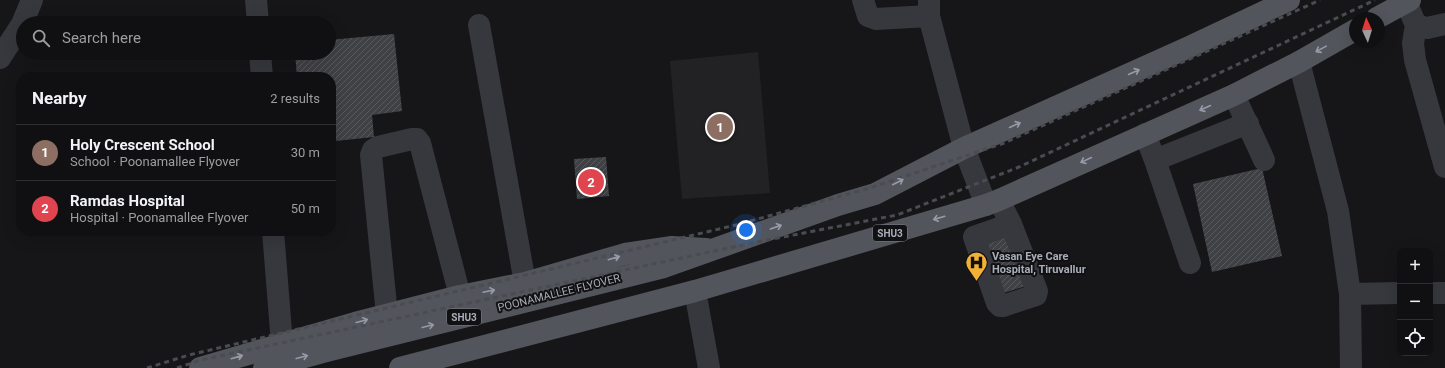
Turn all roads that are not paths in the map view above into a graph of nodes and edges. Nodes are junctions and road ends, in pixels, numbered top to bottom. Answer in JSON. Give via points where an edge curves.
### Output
{"nodes":[{"id":1,"x":32,"y":0,"type":"edge"},
{"id":2,"x":256,"y":0,"type":"edge"},
{"id":3,"x":863,"y":0,"type":"edge"},
{"id":4,"x":1290,"y":0,"type":"edge"},
{"id":5,"x":1408,"y":1,"type":"edge"},
{"id":6,"x":929,"y":8,"type":"edge"},
{"id":7,"x":1385,"y":14,"type":"edge"},
{"id":8,"x":25,"y":16,"type":"edge"},
{"id":9,"x":257,"y":16,"type":"edge"},
{"id":10,"x":1445,"y":24,"type":"edge"},
{"id":11,"x":479,"y":25,"type":"dead end"},
{"id":12,"x":1416,"y":25,"type":"junction"},
{"id":13,"x":1349,"y":33,"type":"edge"},
{"id":14,"x":16,"y":34,"type":"edge"},
{"id":15,"x":0,"y":58,"type":"edge"},
{"id":16,"x":261,"y":60,"type":"edge"},
{"id":17,"x":1299,"y":62,"type":"junction"},
{"id":18,"x":262,"y":72,"type":"edge"},
{"id":19,"x":1234,"y":95,"type":"junction"},
{"id":20,"x":1248,"y":123,"type":"junction"},
{"id":21,"x":1144,"y":134,"type":"junction"},
{"id":22,"x":964,"y":148,"type":"junction"},
{"id":23,"x":1155,"y":160,"type":"junction"},
{"id":24,"x":1264,"y":160,"type":"dead end"},
{"id":25,"x":1445,"y":167,"type":"edge"},
{"id":26,"x":993,"y":202,"type":"junction"},
{"id":27,"x":964,"y":211,"type":"junction"},
{"id":28,"x":1011,"y":224,"type":"junction"},
{"id":29,"x":273,"y":236,"type":"edge"},
{"id":30,"x":974,"y":237,"type":"junction"},
{"id":31,"x":713,"y":249,"type":"junction"},
{"id":32,"x":1190,"y":263,"type":"dead end"},
{"id":33,"x":525,"y":283,"type":"junction"},
{"id":34,"x":695,"y":291,"type":"junction"},
{"id":35,"x":1433,"y":293,"type":"edge"},
{"id":36,"x":1445,"y":293,"type":"edge"},
{"id":37,"x":1350,"y":294,"type":"junction"},
{"id":38,"x":1397,"y":294,"type":"edge"},
{"id":39,"x":460,"y":296,"type":"junction"},
{"id":40,"x":387,"y":315,"type":"junction"},
{"id":41,"x":282,"y":344,"type":"junction"},
{"id":42,"x":200,"y":368,"type":"edge"},
{"id":43,"x":264,"y":368,"type":"edge"},
{"id":44,"x":400,"y":368,"type":"edge"},
{"id":45,"x":709,"y":368,"type":"edge"},
{"id":46,"x":1351,"y":368,"type":"edge"}],
"edges":[{"from":1,"to":8,"type":"street"},
{"from":2,"to":9,"type":"street"},
{"from":3,"to":6,"type":"street","via":[[868,16],[876,19]]},
{"from":22,"to":4,"type":"main road","number":"SHU3","one_way":true},
{"from":5,"to":7,"type":"main road"},
{"from":5,"to":12,"type":"street"},
{"from":6,"to":22,"type":"street"},
{"from":10,"to":12,"type":"street","via":[[1427,28]]},
{"from":11,"to":33,"type":"street"},
{"from":12,"to":25,"type":"street","via":[[1413,43],[1415,60]]},
{"from":13,"to":17,"type":"main road","number":"SHU3","one_way":true},
{"from":14,"to":15,"type":"street"},
{"from":16,"to":18,"type":"street"},
{"from":17,"to":19,"type":"main road","number":"SHU3"},
{"from":17,"to":37,"type":"street","via":[[1338,211]]},
{"from":19,"to":20,"type":"street"},
{"from":19,"to":21,"type":"main road","number":"SHU3","one_way":true},
{"from":20,"to":23,"type":"street"},
{"from":20,"to":24,"type":"street"},
{"from":21,"to":23,"type":"street"},
{"from":21,"to":26,"type":"main road","number":"SHU3","one_way":true},
{"from":22,"to":26,"type":"street"},
{"from":31,"to":22,"type":"main road","number":"SHU3","one_way":true,"via":[[875,194]]},
{"from":23,"to":32,"type":"street"},
{"from":26,"to":27,"type":"main road","number":"SHU3"},
{"from":26,"to":28,"type":"street"},
{"from":27,"to":30,"type":"street"},
{"from":27,"to":34,"type":"main road","number":"SHU3","one_way":true},
{"from":28,"to":30,"type":"street"},
{"from":28,"to":30,"type":"street","via":[[1036,287],[1036,295],[1000,306]]},
{"from":29,"to":41,"type":"street"},
{"from":33,"to":31,"type":"main road","one_way":true,"via":[[625,254],[672,247]]},
{"from":43,"to":31,"type":"main road","name":"POONAMALLEE FLYOVER","number":"SHU3","one_way":true,"via":[[327,350],[664,267]]},
{"from":39,"to":33,"type":"main road","one_way":true},
{"from":34,"to":44,"type":"main road","number":"SHU3"},
{"from":34,"to":45,"type":"street"},
{"from":35,"to":36,"type":"street"},
{"from":37,"to":38,"type":"street"},
{"from":37,"to":46,"type":"street"},
{"from":39,"to":40,"type":"main road"},
{"from":39,"to":40,"type":"street","via":[[420,143],[417,139],[412,139],[378,147],[373,150],[371,156]]},
{"from":41,"to":40,"type":"main road","one_way":true},
{"from":42,"to":41,"type":"main road","one_way":true}]}
